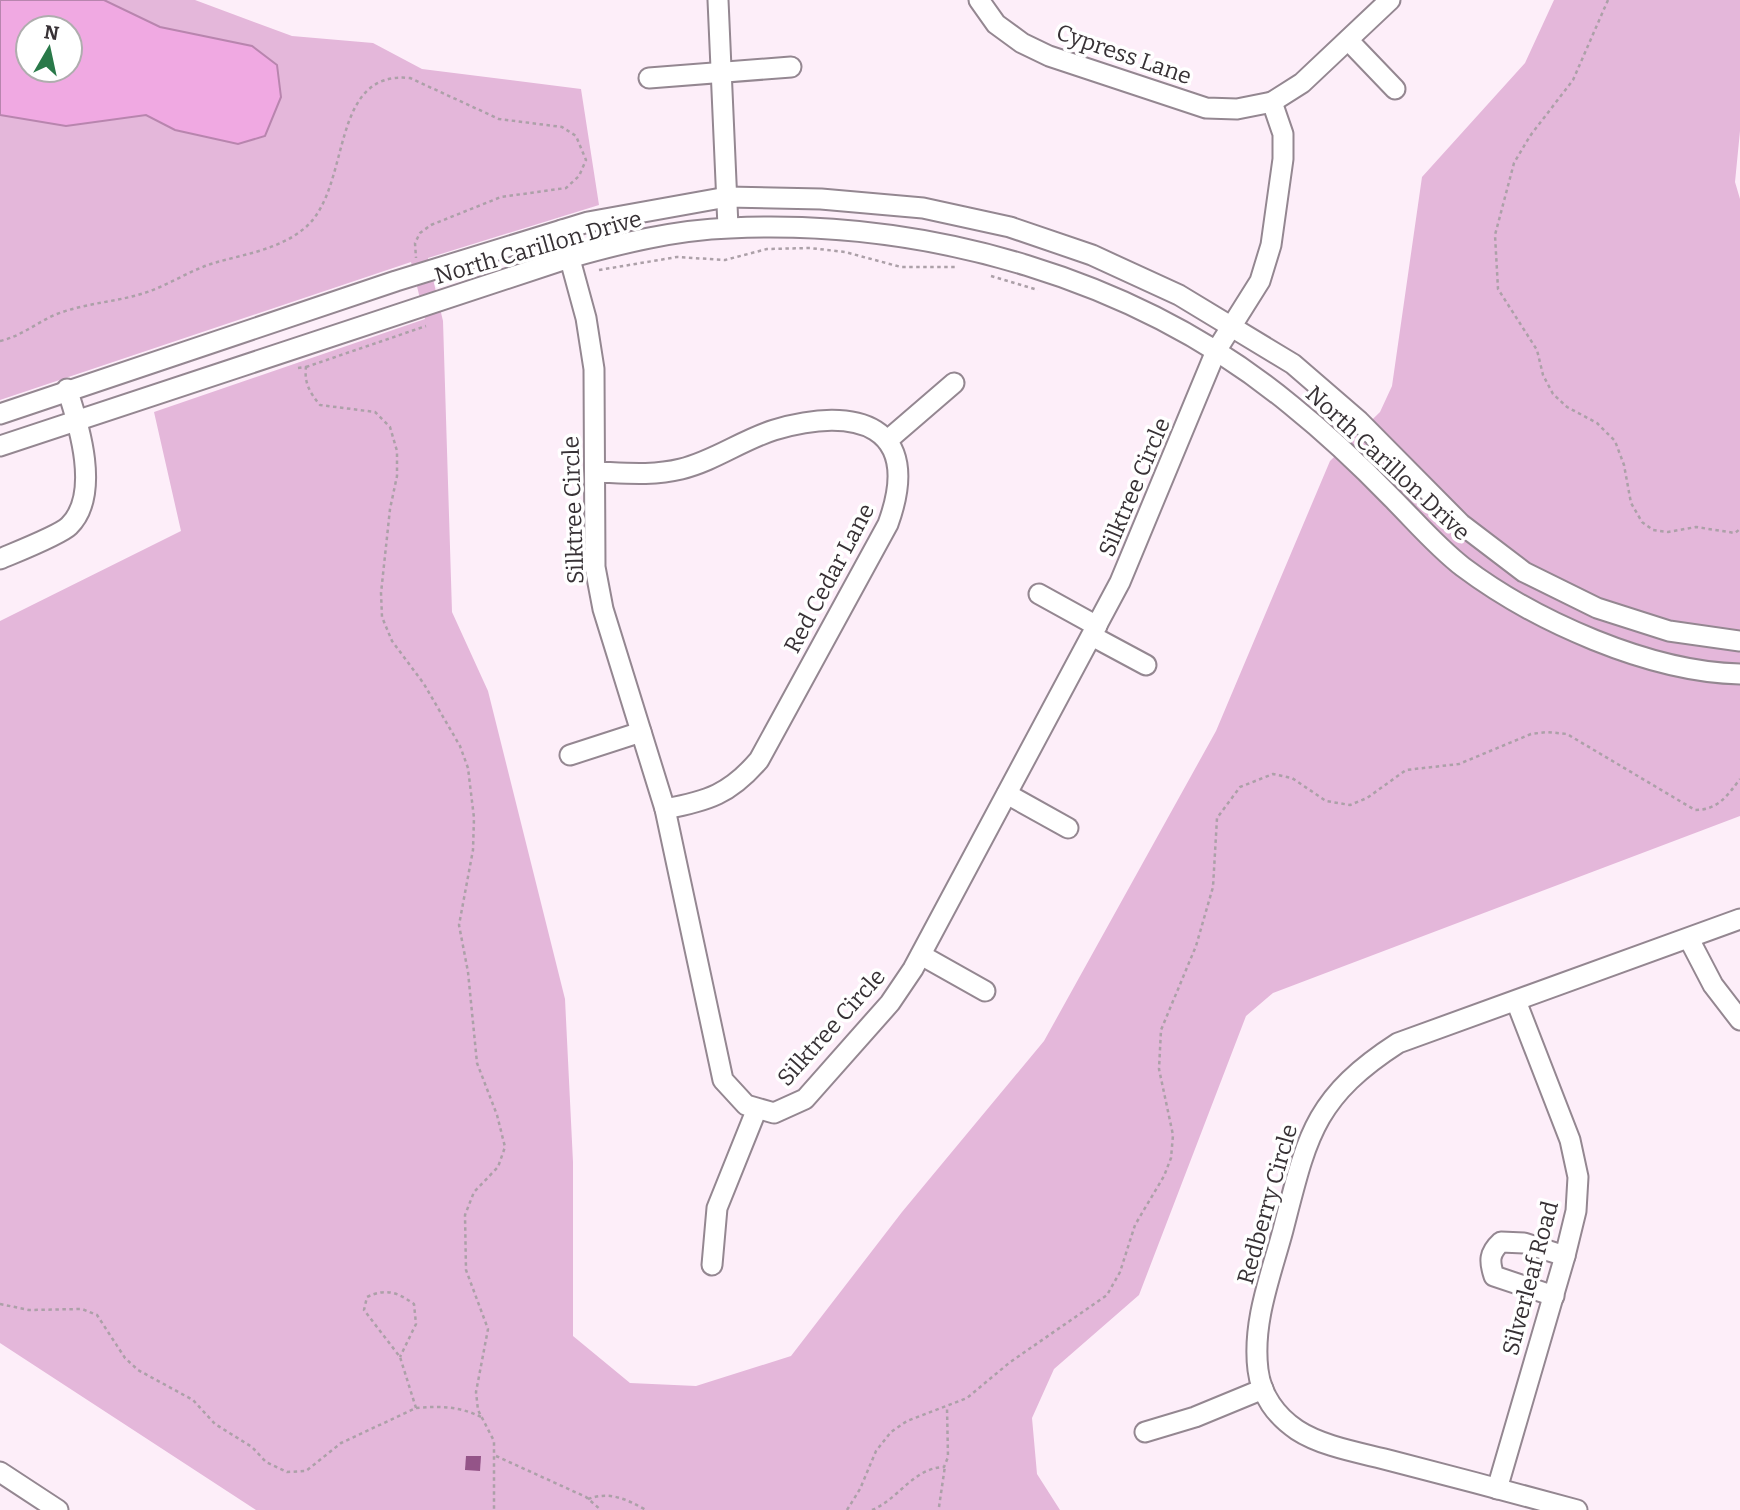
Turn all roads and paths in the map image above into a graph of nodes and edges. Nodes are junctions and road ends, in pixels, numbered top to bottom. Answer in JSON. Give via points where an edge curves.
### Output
{"nodes":[{"id":1,"x":718,"y":0,"type":"edge"},
{"id":2,"x":979,"y":0,"type":"edge"},
{"id":3,"x":1390,"y":0,"type":"edge"},
{"id":4,"x":1608,"y":0,"type":"edge"},
{"id":5,"x":1348,"y":40,"type":"junction"},
{"id":6,"x":791,"y":67,"type":"dead end"},
{"id":7,"x":720,"y":70,"type":"junction"},
{"id":8,"x":649,"y":78,"type":"dead end"},
{"id":9,"x":1395,"y":89,"type":"dead end"},
{"id":10,"x":1272,"y":102,"type":"junction"},
{"id":11,"x":727,"y":197,"type":"junction"},
{"id":12,"x":728,"y":228,"type":"junction"},
{"id":13,"x":562,"y":230,"type":"junction"},
{"id":14,"x":569,"y":258,"type":"junction"},
{"id":15,"x":418,"y":264,"type":"dead end"},
{"id":16,"x":962,"y":267,"type":"dead end"},
{"id":17,"x":591,"y":270,"type":"dead end"},
{"id":18,"x":989,"y":275,"type":"dead end"},
{"id":19,"x":1044,"y":291,"type":"dead end"},
{"id":20,"x":1232,"y":325,"type":"junction"},
{"id":21,"x":0,"y":341,"type":"edge"},
{"id":22,"x":1216,"y":351,"type":"junction"},
{"id":23,"x":289,"y":370,"type":"dead end"},
{"id":24,"x":954,"y":383,"type":"dead end"},
{"id":25,"x":67,"y":389,"type":"junction"},
{"id":26,"x":0,"y":414,"type":"edge"},
{"id":27,"x":77,"y":419,"type":"junction"},
{"id":28,"x":889,"y":439,"type":"junction"},
{"id":29,"x":0,"y":446,"type":"edge"},
{"id":30,"x":596,"y":472,"type":"junction"},
{"id":31,"x":1740,"y":529,"type":"edge"},
{"id":32,"x":0,"y":559,"type":"edge"},
{"id":33,"x":1040,"y":594,"type":"dead end"},
{"id":34,"x":1094,"y":631,"type":"junction"},
{"id":35,"x":1740,"y":641,"type":"edge"},
{"id":36,"x":1146,"y":665,"type":"dead end"},
{"id":37,"x":1740,"y":674,"type":"edge"},
{"id":38,"x":641,"y":732,"type":"junction"},
{"id":39,"x":570,"y":755,"type":"dead end"},
{"id":40,"x":1740,"y":779,"type":"edge"},
{"id":41,"x":1007,"y":794,"type":"junction"},
{"id":42,"x":665,"y":809,"type":"junction"},
{"id":43,"x":1068,"y":828,"type":"dead end"},
{"id":44,"x":1740,"y":919,"type":"edge"},
{"id":45,"x":1689,"y":939,"type":"junction"},
{"id":46,"x":920,"y":956,"type":"junction"},
{"id":47,"x":985,"y":991,"type":"dead end"},
{"id":48,"x":1516,"y":1002,"type":"junction"},
{"id":49,"x":1740,"y":1020,"type":"edge"},
{"id":50,"x":756,"y":1111,"type":"junction"},
{"id":51,"x":1565,"y":1256,"type":"junction"},
{"id":52,"x":712,"y":1265,"type":"dead end"},
{"id":53,"x":1553,"y":1296,"type":"junction"},
{"id":54,"x":0,"y":1304,"type":"edge"},
{"id":55,"x":400,"y":1357,"type":"junction"},
{"id":56,"x":1263,"y":1389,"type":"junction"},
{"id":57,"x":416,"y":1408,"type":"junction"},
{"id":58,"x":947,"y":1408,"type":"junction"},
{"id":59,"x":482,"y":1417,"type":"junction"},
{"id":60,"x":1145,"y":1432,"type":"dead end"},
{"id":61,"x":495,"y":1456,"type":"junction"},
{"id":62,"x":944,"y":1466,"type":"junction"},
{"id":63,"x":0,"y":1472,"type":"edge"},
{"id":64,"x":1497,"y":1489,"type":"junction"},
{"id":65,"x":588,"y":1499,"type":"junction"},
{"id":66,"x":939,"y":1507,"type":"dead end"},
{"id":67,"x":58,"y":1510,"type":"edge"},
{"id":68,"x":494,"y":1510,"type":"edge"},
{"id":69,"x":601,"y":1510,"type":"edge"},
{"id":70,"x":646,"y":1510,"type":"edge"},
{"id":71,"x":847,"y":1510,"type":"edge"},
{"id":72,"x":872,"y":1510,"type":"edge"},
{"id":73,"x":1577,"y":1510,"type":"edge"}],
"edges":[{"from":1,"to":7,"type":"street"},
{"from":2,"to":10,"type":"street","name":"Cypress Lane","via":[[996,24],[1049,56],[1206,108],[1237,109]]},
{"from":3,"to":5,"type":"street"},
{"from":4,"to":31,"type":"path","via":[[1573,80],[1514,163],[1495,234],[1498,289],[1537,350],[1553,394],[1615,441],[1631,503],[1642,522],[1653,530],[1668,532],[1696,527],[1735,533]]},
{"from":5,"to":9,"type":"street"},
{"from":5,"to":10,"type":"street","via":[[1302,83]]},
{"from":6,"to":7,"type":"street"},
{"from":7,"to":8,"type":"street"},
{"from":7,"to":11,"type":"street"},
{"from":10,"to":20,"type":"street","name":"Silktree Circle","via":[[1283,134],[1271,246],[1260,281]]},
{"from":11,"to":12,"type":"street"},
{"from":11,"to":13,"type":"street","name":"North Carillon Drive","via":[[649,209]]},
{"from":11,"to":20,"type":"street","name":"North Carillon Drive","via":[[923,208],[1010,227],[1092,254]]},
{"from":12,"to":14,"type":"street","name":"North Carillon Drive","via":[[636,239]]},
{"from":12,"to":22,"type":"street","name":"North Carillon Drive","via":[[892,235],[969,247],[1132,305]]},
{"from":13,"to":14,"type":"street","name":"Silktree Circle"},
{"from":13,"to":25,"type":"street","name":"North Carillon Drive"},
{"from":14,"to":27,"type":"street","name":"North Carillon Drive"},
{"from":14,"to":30,"type":"street","name":"Silktree Circle","via":[[594,369]]},
{"from":15,"to":21,"type":"path","via":[[415,243],[431,225],[501,197],[566,188],[579,176],[586,160],[576,136],[562,127],[499,119],[410,78],[380,81],[352,110],[330,189],[298,234],[192,271],[148,292],[55,314]]},
{"from":16,"to":17,"type":"path","via":[[901,267],[845,251],[799,248],[755,251],[725,260],[677,257]]},
{"from":18,"to":19,"type":"path"},
{"from":20,"to":22,"type":"street","name":"Silktree Circle"},
{"from":20,"to":35,"type":"street","name":"North Carillon Drive","via":[[1293,364],[1359,421],[1461,524],[1524,572],[1597,608],[1669,631]]},
{"from":22,"to":34,"type":"street","name":"Silktree Circle","via":[[1121,582]]},
{"from":22,"to":37,"type":"street","name":"North Carillon Drive","via":[[1346,451],[1461,566],[1522,605],[1587,637],[1660,661]]},
{"from":23,"to":59,"type":"path","via":[[306,367],[310,392],[320,405],[374,412],[390,427],[397,451],[397,476],[382,617],[392,641],[454,736],[468,768],[473,850],[459,925],[477,1063],[505,1147],[498,1167],[474,1192],[465,1215],[466,1270],[488,1329],[476,1392]]},
{"from":24,"to":28,"type":"street"},
{"from":25,"to":26,"type":"street","name":"North Carillon Drive"},
{"from":25,"to":27,"type":"street"},
{"from":27,"to":29,"type":"street","name":"North Carillon Drive"},
{"from":27,"to":32,"type":"street","via":[[86,471],[77,512],[69,526]]},
{"from":28,"to":30,"type":"street","via":[[873,428],[836,420],[778,429],[681,469],[646,474]]},
{"from":28,"to":42,"type":"street","name":"Red Cedar Lane","via":[[899,470],[898,498],[888,524],[759,760],[727,790],[706,802]]},
{"from":30,"to":38,"type":"street","name":"Silktree Circle","via":[[595,567],[603,609]]},
{"from":33,"to":34,"type":"street"},
{"from":34,"to":36,"type":"street"},
{"from":34,"to":41,"type":"street","name":"Silktree Circle"},
{"from":38,"to":39,"type":"street"},
{"from":38,"to":42,"type":"street","name":"Silktree Circle"},
{"from":40,"to":58,"type":"path","via":[[1721,803],[1695,810],[1567,734],[1547,732],[1531,734],[1459,764],[1406,770],[1350,805],[1326,801],[1292,778],[1273,774],[1240,787],[1217,818],[1213,887],[1196,946],[1161,1030],[1158,1069],[1172,1135],[1171,1158],[1135,1225],[1120,1272],[1107,1295]]},
{"from":41,"to":43,"type":"street"},
{"from":41,"to":46,"type":"street","name":"Silktree Circle"},
{"from":42,"to":50,"type":"street","name":"Silktree Circle","via":[[723,1080]]},
{"from":44,"to":45,"type":"street","name":"Redberry Circle"},
{"from":45,"to":48,"type":"street","name":"Redberry Circle"},
{"from":45,"to":49,"type":"street","via":[[1713,985]]},
{"from":46,"to":47,"type":"street"},
{"from":46,"to":50,"type":"street","name":"Silktree Circle","via":[[890,1003],[805,1099],[774,1113]]},
{"from":48,"to":51,"type":"street","name":"Silverleaf Road","via":[[1570,1140],[1578,1177],[1576,1211]]},
{"from":48,"to":56,"type":"street","name":"Redberry Circle","via":[[1398,1043],[1339,1090],[1314,1124],[1259,1319],[1258,1370]]},
{"from":50,"to":52,"type":"street","via":[[717,1208]]},
{"from":51,"to":53,"type":"street","name":"Silverleaf Road"},
{"from":51,"to":53,"type":"street","via":[[1524,1242],[1502,1242],[1489,1261],[1494,1276]]},
{"from":53,"to":64,"type":"street","name":"Silverleaf Road"},
{"from":54,"to":57,"type":"path","via":[[29,1310],[82,1309],[97,1315],[138,1370],[193,1400],[215,1424],[287,1472],[306,1471],[341,1443]]},
{"from":55,"to":55,"type":"path","via":[[416,1324],[414,1304],[398,1293],[380,1291],[367,1297],[364,1310]]},
{"from":55,"to":57,"type":"path"},
{"from":56,"to":60,"type":"street"},
{"from":56,"to":64,"type":"street","name":"Redberry Circle","via":[[1273,1411],[1298,1431]]},
{"from":57,"to":59,"type":"path","via":[[457,1408]]},
{"from":58,"to":62,"type":"path"},
{"from":58,"to":71,"type":"path","via":[[907,1421],[891,1432],[876,1451]]},
{"from":59,"to":61,"type":"path","via":[[494,1441]]},
{"from":61,"to":65,"type":"path"},
{"from":61,"to":68,"type":"path"},
{"from":62,"to":66,"type":"path"},
{"from":62,"to":72,"type":"path","via":[[928,1468]]},
{"from":63,"to":67,"type":"street"},
{"from":64,"to":73,"type":"street","name":"Redberry Circle"},
{"from":65,"to":69,"type":"path"},
{"from":65,"to":70,"type":"path","via":[[614,1496]]}]}
